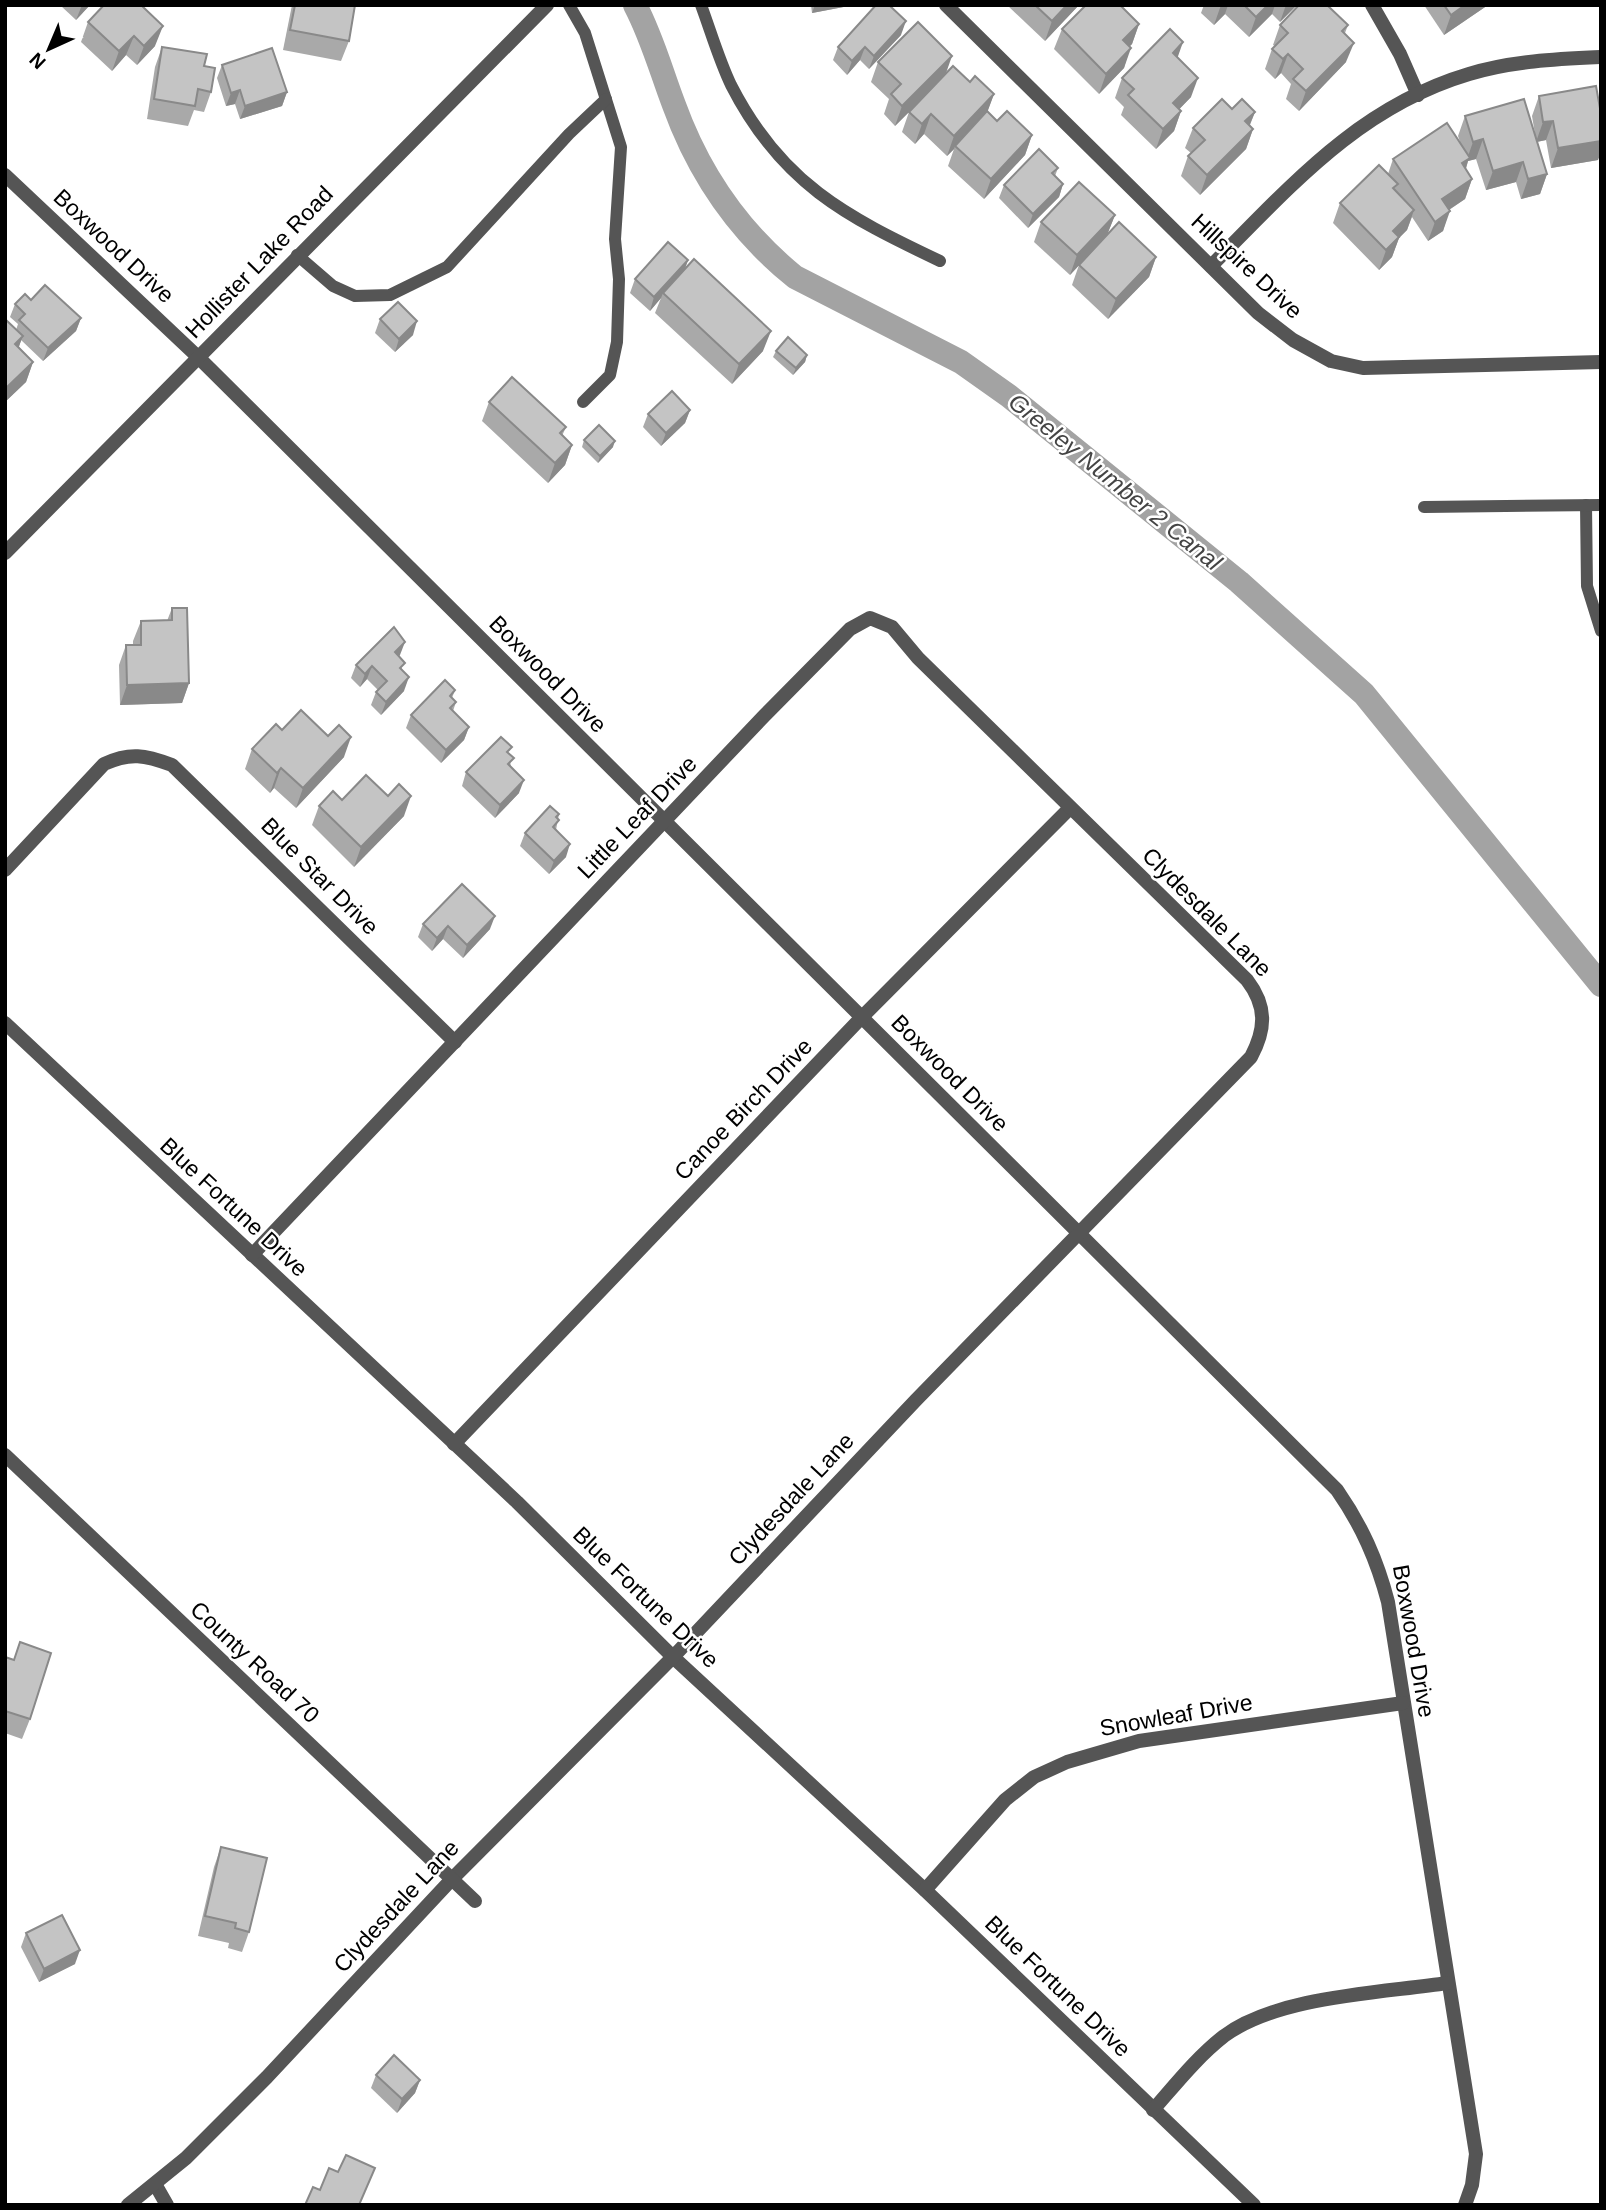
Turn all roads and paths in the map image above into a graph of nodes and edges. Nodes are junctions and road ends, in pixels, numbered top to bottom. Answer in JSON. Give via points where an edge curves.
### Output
{"nodes":[{"id":1,"x":547,"y":5,"type":"edge"},
{"id":2,"x":569,"y":5,"type":"edge"},
{"id":3,"x":701,"y":5,"type":"edge"},
{"id":4,"x":946,"y":5,"type":"edge"},
{"id":5,"x":1372,"y":5,"type":"edge"},
{"id":6,"x":1601,"y":57,"type":"edge"},
{"id":7,"x":1418,"y":95,"type":"junction"},
{"id":8,"x":606,"y":100,"type":"junction"},
{"id":9,"x":5,"y":175,"type":"edge"},
{"id":10,"x":297,"y":255,"type":"junction"},
{"id":11,"x":940,"y":261,"type":"dead end"},
{"id":12,"x":1212,"y":266,"type":"junction"},
{"id":13,"x":198,"y":357,"type":"junction"},
{"id":14,"x":1601,"y":362,"type":"edge"},
{"id":15,"x":583,"y":402,"type":"dead end"},
{"id":16,"x":1586,"y":505,"type":"junction"},
{"id":17,"x":1601,"y":505,"type":"edge"},
{"id":18,"x":1424,"y":507,"type":"dead end"},
{"id":19,"x":5,"y":553,"type":"edge"},
{"id":20,"x":1601,"y":631,"type":"edge"},
{"id":21,"x":1070,"y":808,"type":"junction"},
{"id":22,"x":664,"y":822,"type":"junction"},
{"id":23,"x":5,"y":870,"type":"edge"},
{"id":24,"x":862,"y":1017,"type":"junction"},
{"id":25,"x":5,"y":1023,"type":"edge"},
{"id":26,"x":455,"y":1041,"type":"junction"},
{"id":27,"x":1080,"y":1234,"type":"junction"},
{"id":28,"x":252,"y":1255,"type":"junction"},
{"id":29,"x":454,"y":1444,"type":"junction"},
{"id":30,"x":5,"y":1455,"type":"edge"},
{"id":31,"x":673,"y":1657,"type":"junction"},
{"id":32,"x":1402,"y":1703,"type":"junction"},
{"id":33,"x":453,"y":1879,"type":"junction"},
{"id":34,"x":925,"y":1890,"type":"junction"},
{"id":35,"x":475,"y":1901,"type":"dead end"},
{"id":36,"x":1447,"y":1983,"type":"junction"},
{"id":37,"x":1153,"y":2110,"type":"junction"},
{"id":38,"x":155,"y":2183,"type":"junction"},
{"id":39,"x":128,"y":2205,"type":"edge"},
{"id":40,"x":167,"y":2205,"type":"edge"},
{"id":41,"x":1254,"y":2205,"type":"edge"},
{"id":42,"x":1465,"y":2205,"type":"edge"}],
"edges":[{"from":1,"to":10,"type":"street","name":"Hollister Lake Road"},
{"from":2,"to":8,"type":"lane","via":[[585,33]]},
{"from":3,"to":11,"type":"lane","via":[[730,83],[781,160],[832,204]]},
{"from":4,"to":12,"type":"street","name":"Hillspire Drive"},
{"from":5,"to":7,"type":"street"},
{"from":6,"to":7,"type":"street","via":[[1506,66],[1468,74]]},
{"from":7,"to":12,"type":"street","via":[[1361,125],[1319,157]]},
{"from":8,"to":10,"type":"lane","via":[[447,267],[390,295],[355,296],[332,286]]},
{"from":8,"to":15,"type":"lane","via":[[621,147],[615,239],[617,342],[610,375]]},
{"from":9,"to":13,"type":"street","name":"Boxwood Drive"},
{"from":10,"to":13,"type":"street","name":"Hollister Lake Road"},
{"from":12,"to":14,"type":"street","name":"Hillspire Drive","via":[[1258,313],[1331,361],[1404,369]]},
{"from":13,"to":19,"type":"street","name":"Hollister Lake Road"},
{"from":13,"to":22,"type":"street","name":"Boxwood Drive"},
{"from":16,"to":17,"type":"lane"},
{"from":16,"to":18,"type":"lane"},
{"from":16,"to":20,"type":"lane","via":[[1587,586]]},
{"from":21,"to":22,"type":"street","name":"Little Leaf Drive","via":[[892,628],[870,618],[850,629]]},
{"from":21,"to":24,"type":"street","name":"Canoe Birch Drive"},
{"from":21,"to":27,"type":"street","name":"Clydesdale Lane","via":[[1247,980],[1258,994],[1263,1013],[1263,1034],[1251,1057]]},
{"from":22,"to":24,"type":"street","name":"Boxwood Drive"},
{"from":22,"to":26,"type":"street","name":"Little Leaf Drive"},
{"from":23,"to":26,"type":"street","name":"Blue Star Drive","via":[[104,764],[124,755],[145,755],[172,765]]},
{"from":24,"to":27,"type":"street","name":"Boxwood Drive"},
{"from":24,"to":29,"type":"street","name":"Canoe Birch Drive"},
{"from":25,"to":28,"type":"street","name":"Blue Fortune Drive"},
{"from":26,"to":28,"type":"street","name":"Little Leaf Drive"},
{"from":27,"to":31,"type":"street","name":"Clydesdale Lane"},
{"from":27,"to":32,"type":"street","name":"Boxwood Drive","via":[[1337,1490],[1377,1560],[1388,1602]]},
{"from":28,"to":29,"type":"street","name":"Blue Fortune Drive"},
{"from":29,"to":31,"type":"street","name":"Blue Fortune Drive"},
{"from":30,"to":33,"type":"street","name":"County Road 70"},
{"from":31,"to":33,"type":"street","name":"Clydesdale Lane"},
{"from":31,"to":34,"type":"street","name":"Blue Fortune Drive"},
{"from":32,"to":34,"type":"street","name":"Snowleaf Drive","via":[[1139,1741],[1067,1762],[1034,1777],[1005,1800]]},
{"from":32,"to":36,"type":"street","name":"Boxwood Drive"},
{"from":33,"to":35,"type":"street","name":"County Road 70"},
{"from":33,"to":38,"type":"street","name":"Clydesdale Lane","via":[[267,2077]]},
{"from":34,"to":37,"type":"street","name":"Blue Fortune Drive"},
{"from":36,"to":37,"type":"street","via":[[1310,2003],[1261,2016],[1223,2037]]},
{"from":36,"to":42,"type":"street","name":"Boxwood Drive","via":[[1476,2154]]},
{"from":37,"to":41,"type":"street","name":"Blue Fortune Drive"},
{"from":38,"to":39,"type":"street","name":"Clydesdale Lane"},
{"from":38,"to":40,"type":"street"}]}
